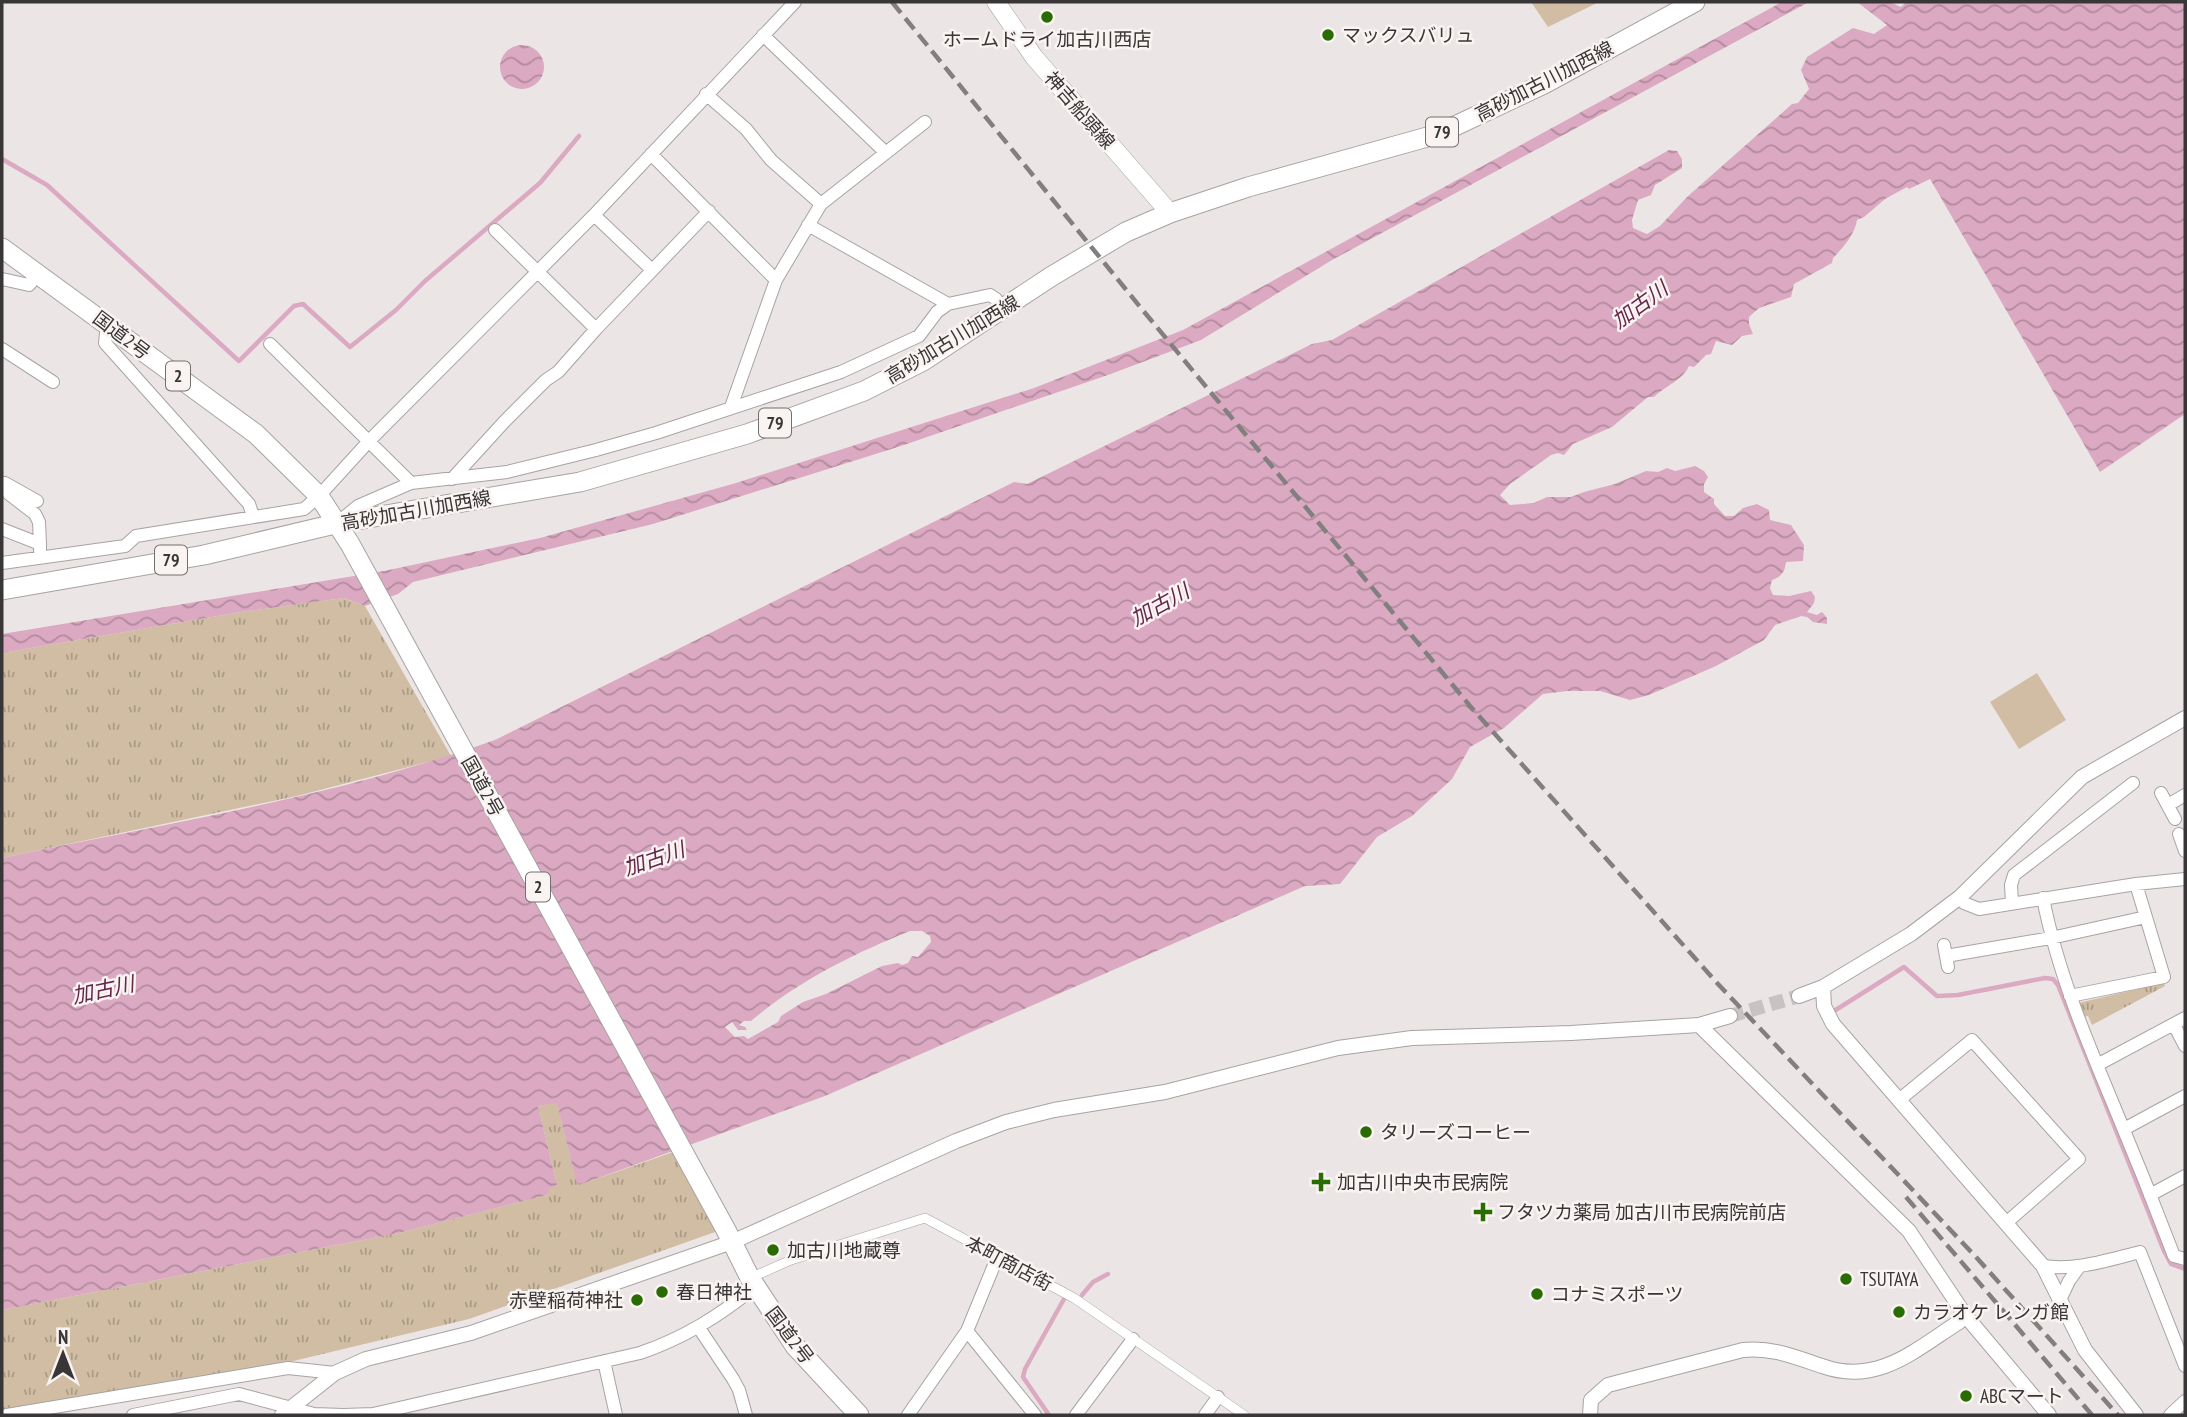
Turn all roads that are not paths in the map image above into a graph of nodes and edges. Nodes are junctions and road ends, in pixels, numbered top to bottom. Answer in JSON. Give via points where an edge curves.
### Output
{"nodes":[{"id":1,"x":795,"y":2,"type":"edge"},
{"id":2,"x":996,"y":2,"type":"edge"},
{"id":3,"x":1695,"y":2,"type":"edge"},
{"id":4,"x":763,"y":35,"type":"junction"},
{"id":5,"x":706,"y":94,"type":"junction"},
{"id":6,"x":925,"y":122,"type":"dead end"},
{"id":7,"x":651,"y":153,"type":"junction"},
{"id":8,"x":886,"y":153,"type":"junction"},
{"id":9,"x":821,"y":204,"type":"junction"},
{"id":10,"x":709,"y":211,"type":"junction"},
{"id":11,"x":1170,"y":213,"type":"junction"},
{"id":12,"x":593,"y":215,"type":"junction"},
{"id":13,"x":808,"y":225,"type":"junction"},
{"id":14,"x":495,"y":230,"type":"dead end"},
{"id":15,"x":2,"y":248,"type":"edge"},
{"id":16,"x":652,"y":270,"type":"junction"},
{"id":17,"x":537,"y":272,"type":"junction"},
{"id":18,"x":39,"y":273,"type":"junction"},
{"id":19,"x":2,"y":279,"type":"edge"},
{"id":20,"x":776,"y":280,"type":"junction"},
{"id":21,"x":948,"y":304,"type":"junction"},
{"id":22,"x":1002,"y":310,"type":"junction"},
{"id":23,"x":107,"y":324,"type":"junction"},
{"id":24,"x":596,"y":329,"type":"junction"},
{"id":25,"x":270,"y":344,"type":"dead end"},
{"id":26,"x":2,"y":349,"type":"edge"},
{"id":27,"x":53,"y":382,"type":"dead end"},
{"id":28,"x":731,"y":407,"type":"junction"},
{"id":29,"x":369,"y":441,"type":"junction"},
{"id":30,"x":452,"y":479,"type":"junction"},
{"id":31,"x":3,"y":482,"type":"edge"},
{"id":32,"x":411,"y":483,"type":"junction"},
{"id":33,"x":319,"y":496,"type":"junction"},
{"id":34,"x":37,"y":501,"type":"dead end"},
{"id":35,"x":253,"y":516,"type":"junction"},
{"id":36,"x":339,"y":523,"type":"junction"},
{"id":37,"x":2,"y":529,"type":"edge"},
{"id":38,"x":40,"y":544,"type":"junction"},
{"id":39,"x":41,"y":558,"type":"junction"},
{"id":40,"x":2,"y":563,"type":"edge"},
{"id":41,"x":7,"y":588,"type":"edge"},
{"id":42,"x":2185,"y":718,"type":"edge"},
{"id":43,"x":2133,"y":783,"type":"dead end"},
{"id":44,"x":2161,"y":793,"type":"dead end"},
{"id":45,"x":2185,"y":795,"type":"edge"},
{"id":46,"x":2168,"y":806,"type":"junction"},
{"id":47,"x":2175,"y":819,"type":"dead end"},
{"id":48,"x":2179,"y":834,"type":"dead end"},
{"id":49,"x":2185,"y":850,"type":"edge"},
{"id":50,"x":2185,"y":879,"type":"edge"},
{"id":51,"x":2136,"y":884,"type":"junction"},
{"id":52,"x":1960,"y":897,"type":"junction"},
{"id":53,"x":2043,"y":898,"type":"junction"},
{"id":54,"x":2012,"y":904,"type":"junction"},
{"id":55,"x":2146,"y":917,"type":"junction"},
{"id":56,"x":2051,"y":937,"type":"junction"},
{"id":57,"x":1946,"y":956,"type":"dead end"},
{"id":58,"x":1823,"y":987,"type":"junction"},
{"id":59,"x":1799,"y":996,"type":"tunnel mouth"},
{"id":60,"x":2070,"y":996,"type":"junction"},
{"id":61,"x":1730,"y":1016,"type":"tunnel mouth"},
{"id":62,"x":2179,"y":1022,"type":"edge"},
{"id":63,"x":1699,"y":1025,"type":"junction"},
{"id":64,"x":2185,"y":1046,"type":"edge"},
{"id":65,"x":2097,"y":1065,"type":"junction"},
{"id":66,"x":2185,"y":1096,"type":"edge"},
{"id":67,"x":1899,"y":1100,"type":"junction"},
{"id":68,"x":2124,"y":1129,"type":"junction"},
{"id":69,"x":2185,"y":1176,"type":"edge"},
{"id":70,"x":2150,"y":1195,"type":"junction"},
{"id":71,"x":2006,"y":1223,"type":"junction"},
{"id":72,"x":729,"y":1236,"type":"junction"},
{"id":73,"x":997,"y":1258,"type":"junction"},
{"id":74,"x":2185,"y":1259,"type":"edge"},
{"id":75,"x":2043,"y":1266,"type":"junction"},
{"id":76,"x":2079,"y":1267,"type":"junction"},
{"id":77,"x":752,"y":1282,"type":"junction"},
{"id":78,"x":2060,"y":1300,"type":"junction"},
{"id":79,"x":1965,"y":1315,"type":"junction"},
{"id":80,"x":699,"y":1328,"type":"junction"},
{"id":81,"x":967,"y":1331,"type":"junction"},
{"id":82,"x":1133,"y":1339,"type":"junction"},
{"id":83,"x":604,"y":1362,"type":"junction"},
{"id":84,"x":2185,"y":1366,"type":"edge"},
{"id":85,"x":335,"y":1373,"type":"junction"},
{"id":86,"x":1218,"y":1397,"type":"junction"},
{"id":87,"x":2185,"y":1401,"type":"edge"},
{"id":88,"x":287,"y":1411,"type":"edge"},
{"id":89,"x":7,"y":1415,"type":"edge"},
{"id":90,"x":133,"y":1415,"type":"edge"},
{"id":91,"x":343,"y":1415,"type":"edge"},
{"id":92,"x":616,"y":1415,"type":"edge"},
{"id":93,"x":746,"y":1415,"type":"edge"},
{"id":94,"x":859,"y":1415,"type":"edge"},
{"id":95,"x":908,"y":1415,"type":"edge"},
{"id":96,"x":1035,"y":1415,"type":"edge"},
{"id":97,"x":1076,"y":1415,"type":"edge"},
{"id":98,"x":1205,"y":1415,"type":"edge"},
{"id":99,"x":1244,"y":1415,"type":"edge"},
{"id":100,"x":1590,"y":1415,"type":"edge"},
{"id":101,"x":2049,"y":1415,"type":"edge"},
{"id":102,"x":2136,"y":1415,"type":"edge"},
{"id":103,"x":2170,"y":1415,"type":"edge"}],
"edges":[{"from":1,"to":4,"type":"street"},
{"from":2,"to":11,"type":"main road","name":"神吉船頭線","via":[[1034,57]]},
{"from":3,"to":11,"type":"main road","name":"高砂加古川加西線","number":"79","via":[[1544,84],[1438,134]]},
{"from":4,"to":5,"type":"street"},
{"from":4,"to":8,"type":"street"},
{"from":5,"to":7,"type":"street"},
{"from":5,"to":9,"type":"street"},
{"from":6,"to":8,"type":"street"},
{"from":7,"to":10,"type":"street"},
{"from":7,"to":12,"type":"street"},
{"from":8,"to":9,"type":"street"},
{"from":9,"to":13,"type":"street"},
{"from":10,"to":16,"type":"street"},
{"from":10,"to":20,"type":"street"},
{"from":11,"to":22,"type":"main road","name":"高砂加古川加西線","number":"79","via":[[1126,232]]},
{"from":12,"to":16,"type":"street"},
{"from":12,"to":17,"type":"street"},
{"from":13,"to":20,"type":"street"},
{"from":13,"to":21,"type":"street"},
{"from":14,"to":17,"type":"street"},
{"from":15,"to":18,"type":"main road","name":"国道2号","number":"2"},
{"from":16,"to":24,"type":"street"},
{"from":17,"to":24,"type":"street"},
{"from":17,"to":29,"type":"street"},
{"from":18,"to":19,"type":"street","via":[[29,285]]},
{"from":18,"to":23,"type":"main road","name":"国道2号","number":"2"},
{"from":20,"to":28,"type":"street"},
{"from":21,"to":22,"type":"street","via":[[990,295]]},
{"from":21,"to":28,"type":"street","via":[[910,341],[841,372]]},
{"from":22,"to":36,"type":"main road","name":"高砂加古川加西線","number":"79","via":[[923,361],[864,391],[747,433],[580,482]]},
{"from":23,"to":33,"type":"main road","name":"国道2号","number":"2","via":[[256,433]]},
{"from":23,"to":35,"type":"street","via":[[105,342],[249,504]]},
{"from":24,"to":30,"type":"street"},
{"from":25,"to":29,"type":"street"},
{"from":26,"to":27,"type":"street"},
{"from":28,"to":30,"type":"street","via":[[596,450],[507,472]]},
{"from":29,"to":32,"type":"street"},
{"from":29,"to":33,"type":"street"},
{"from":30,"to":32,"type":"street"},
{"from":31,"to":34,"type":"street"},
{"from":31,"to":38,"type":"street","via":[[9,494],[40,522]]},
{"from":32,"to":36,"type":"street","via":[[358,506]]},
{"from":33,"to":35,"type":"street","via":[[304,509]]},
{"from":33,"to":36,"type":"main road","name":"国道2号","number":"2"},
{"from":35,"to":39,"type":"street","via":[[136,536],[125,546]]},
{"from":36,"to":41,"type":"main road","name":"高砂加古川加西線","number":"79","via":[[204,555]]},
{"from":36,"to":72,"type":"main road","name":"国道2号","number":"2"},
{"from":37,"to":38,"type":"street"},
{"from":38,"to":39,"type":"street"},
{"from":39,"to":40,"type":"street"},
{"from":42,"to":52,"type":"street","via":[[2082,777]]},
{"from":43,"to":54,"type":"street","via":[[2014,875]]},
{"from":44,"to":46,"type":"street"},
{"from":45,"to":46,"type":"street"},
{"from":46,"to":47,"type":"street"},
{"from":48,"to":49,"type":"street"},
{"from":50,"to":51,"type":"street"},
{"from":51,"to":53,"type":"street"},
{"from":51,"to":55,"type":"street"},
{"from":52,"to":54,"type":"street","via":[[1979,909]]},
{"from":52,"to":58,"type":"street","via":[[1911,934]]},
{"from":53,"to":54,"type":"street"},
{"from":53,"to":56,"type":"street"},
{"from":55,"to":56,"type":"street"},
{"from":55,"to":60,"type":"street","via":[[2164,977]]},
{"from":56,"to":57,"type":"street"},
{"from":56,"to":60,"type":"street"},
{"from":58,"to":59,"type":"street"},
{"from":58,"to":67,"type":"street","via":[[1824,1006],[1833,1024]]},
{"from":60,"to":65,"type":"street"},
{"from":61,"to":63,"type":"street"},
{"from":62,"to":64,"type":"street"},
{"from":62,"to":65,"type":"street"},
{"from":63,"to":72,"type":"street","via":[[1400,1039],[1338,1048],[1165,1092],[1006,1122]]},
{"from":63,"to":79,"type":"street","via":[[1909,1231]]},
{"from":65,"to":68,"type":"street"},
{"from":66,"to":68,"type":"street"},
{"from":67,"to":71,"type":"street"},
{"from":67,"to":71,"type":"street","via":[[1972,1040],[2079,1159]]},
{"from":68,"to":70,"type":"street"},
{"from":69,"to":70,"type":"street"},
{"from":70,"to":74,"type":"street","via":[[2174,1256]]},
{"from":71,"to":75,"type":"street"},
{"from":72,"to":77,"type":"main road","name":"国道2号","number":"2"},
{"from":72,"to":85,"type":"street","via":[[471,1333],[366,1359]]},
{"from":73,"to":77,"type":"street","name":"本町商店街","via":[[925,1217],[791,1260]]},
{"from":73,"to":81,"type":"street"},
{"from":73,"to":82,"type":"street","name":"本町商店街","via":[[1074,1298]]},
{"from":75,"to":76,"type":"street"},
{"from":75,"to":78,"type":"street"},
{"from":76,"to":78,"type":"street"},
{"from":76,"to":84,"type":"street","via":[[2140,1252]]},
{"from":77,"to":80,"type":"street"},
{"from":77,"to":94,"type":"main road","name":"国道2号","number":"2","via":[[795,1346]]},
{"from":78,"to":102,"type":"street","via":[[2085,1350]]},
{"from":79,"to":100,"type":"street","via":[[1897,1361],[1871,1372],[1842,1373],[1779,1351],[1743,1350],[1608,1385],[1591,1400]]},
{"from":79,"to":101,"type":"street"},
{"from":80,"to":83,"type":"street","via":[[660,1346]]},
{"from":80,"to":93,"type":"street","via":[[740,1390]]},
{"from":81,"to":95,"type":"street"},
{"from":81,"to":96,"type":"street"},
{"from":82,"to":86,"type":"street","name":"本町商店街"},
{"from":82,"to":97,"type":"street"},
{"from":83,"to":91,"type":"street","via":[[373,1414]]},
{"from":83,"to":92,"type":"street"},
{"from":85,"to":88,"type":"street"},
{"from":85,"to":89,"type":"street","via":[[288,1367]]},
{"from":86,"to":98,"type":"street"},
{"from":86,"to":99,"type":"street","name":"本町商店街"},
{"from":87,"to":103,"type":"street"},
{"from":88,"to":90,"type":"street","via":[[239,1394]]},
{"from":88,"to":91,"type":"street"}]}
